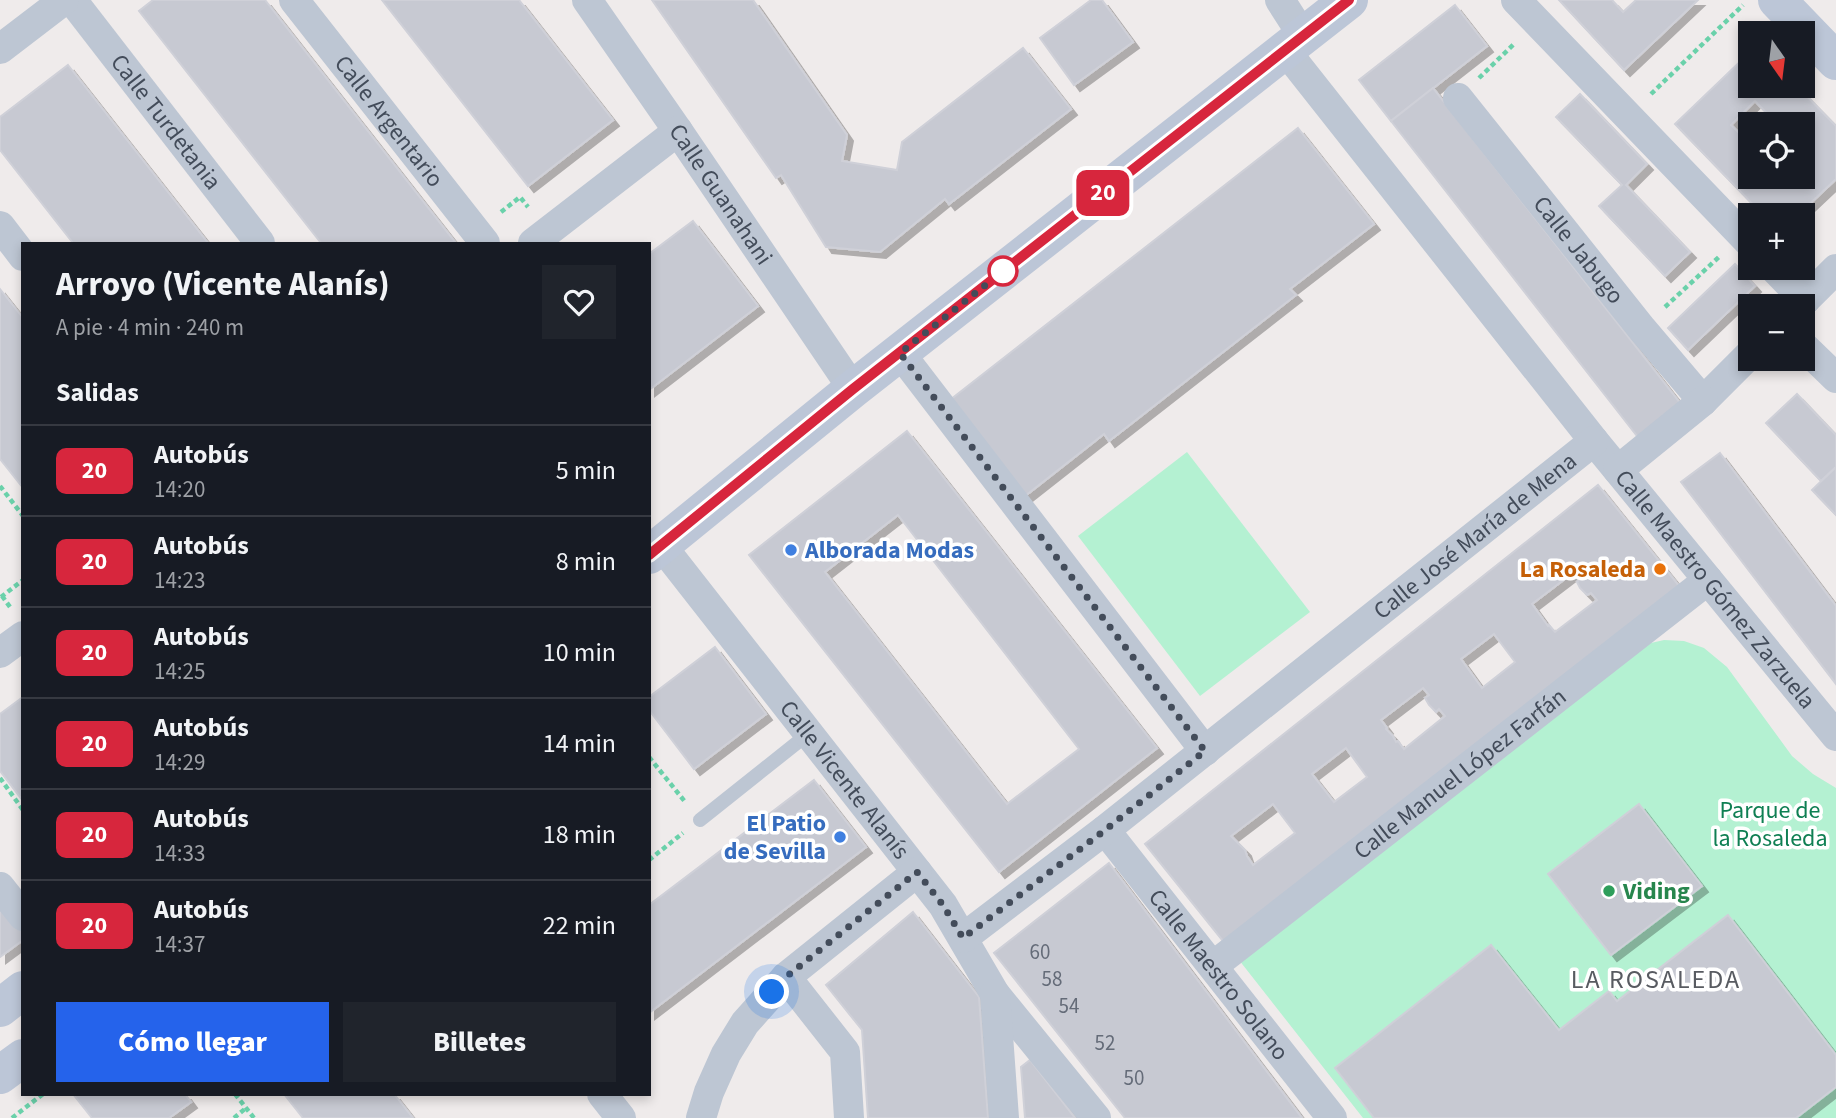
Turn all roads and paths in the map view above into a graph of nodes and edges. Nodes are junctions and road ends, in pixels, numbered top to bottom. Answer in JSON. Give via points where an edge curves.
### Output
{"nodes":[{"id":1,"x":64,"y":0,"type":"edge"},
{"id":2,"x":72,"y":0,"type":"edge"},
{"id":3,"x":294,"y":0,"type":"edge"},
{"id":4,"x":587,"y":0,"type":"edge"},
{"id":5,"x":1280,"y":0,"type":"edge"},
{"id":6,"x":1349,"y":0,"type":"edge"},
{"id":7,"x":1516,"y":0,"type":"edge"},
{"id":8,"x":1747,"y":0,"type":"edge"},
{"id":9,"x":1777,"y":0,"type":"edge"},
{"id":10,"x":1537,"y":22,"type":"junction"},
{"id":11,"x":1294,"y":43,"type":"junction"},
{"id":12,"x":0,"y":49,"type":"edge"},
{"id":13,"x":1836,"y":61,"type":"edge"},
{"id":14,"x":1458,"y":98,"type":"joint"},
{"id":15,"x":1628,"y":117,"type":"junction"},
{"id":16,"x":678,"y":131,"type":"junction"},
{"id":17,"x":0,"y":226,"type":"edge"},
{"id":18,"x":1738,"y":231,"type":"edge"},
{"id":19,"x":259,"y":242,"type":"edge"},
{"id":20,"x":484,"y":242,"type":"edge"},
{"id":21,"x":534,"y":242,"type":"edge"},
{"id":22,"x":1738,"y":246,"type":"edge"},
{"id":23,"x":21,"y":253,"type":"edge"},
{"id":24,"x":1836,"y":269,"type":"edge"},
{"id":25,"x":1784,"y":280,"type":"edge"},
{"id":26,"x":1795,"y":294,"type":"edge"},
{"id":27,"x":1811,"y":294,"type":"edge"},
{"id":28,"x":1642,"y":329,"type":"junction"},
{"id":29,"x":900,"y":353,"type":"junction"},
{"id":30,"x":1815,"y":358,"type":"edge"},
{"id":31,"x":1738,"y":366,"type":"edge"},
{"id":32,"x":1836,"y":378,"type":"edge"},
{"id":33,"x":853,"y":389,"type":"junction"},
{"id":34,"x":1703,"y":401,"type":"junction"},
{"id":35,"x":1594,"y":441,"type":"junction"},
{"id":36,"x":1618,"y":470,"type":"junction"},
{"id":37,"x":0,"y":486,"type":"edge"},
{"id":38,"x":21,"y":513,"type":"edge"},
{"id":39,"x":653,"y":550,"type":"edge"},
{"id":40,"x":1708,"y":580,"type":"junction"},
{"id":41,"x":21,"y":582,"type":"edge"},
{"id":42,"x":0,"y":598,"type":"edge"},
{"id":43,"x":21,"y":637,"type":"edge"},
{"id":44,"x":0,"y":653,"type":"edge"},
{"id":45,"x":808,"y":734,"type":"junction"},
{"id":46,"x":1836,"y":736,"type":"edge"},
{"id":47,"x":1205,"y":751,"type":"junction"},
{"id":48,"x":651,"y":759,"type":"edge"},
{"id":49,"x":0,"y":778,"type":"edge"},
{"id":50,"x":21,"y":807,"type":"edge"},
{"id":51,"x":700,"y":820,"type":"junction"},
{"id":52,"x":1105,"y":830,"type":"junction"},
{"id":53,"x":651,"y":858,"type":"edge"},
{"id":54,"x":917,"y":872,"type":"junction"},
{"id":55,"x":0,"y":887,"type":"edge"},
{"id":56,"x":21,"y":913,"type":"edge"},
{"id":57,"x":963,"y":938,"type":"junction"},
{"id":58,"x":1213,"y":965,"type":"junction"},
{"id":59,"x":786,"y":977,"type":"junction"},
{"id":60,"x":21,"y":992,"type":"edge"},
{"id":61,"x":995,"y":994,"type":"junction"},
{"id":62,"x":0,"y":1008,"type":"edge"},
{"id":63,"x":21,"y":1059,"type":"edge"},
{"id":64,"x":0,"y":1075,"type":"edge"},
{"id":65,"x":40,"y":1096,"type":"edge"},
{"id":66,"x":237,"y":1096,"type":"edge"},
{"id":67,"x":604,"y":1096,"type":"edge"},
{"id":68,"x":246,"y":1108,"type":"junction"},
{"id":69,"x":12,"y":1118,"type":"edge"},
{"id":70,"x":234,"y":1118,"type":"edge"},
{"id":71,"x":254,"y":1118,"type":"edge"},
{"id":72,"x":621,"y":1118,"type":"edge"},
{"id":73,"x":701,"y":1118,"type":"edge"},
{"id":74,"x":849,"y":1118,"type":"edge"},
{"id":75,"x":1004,"y":1118,"type":"edge"},
{"id":76,"x":1096,"y":1118,"type":"edge"},
{"id":77,"x":1332,"y":1118,"type":"edge"}],
"edges":[{"from":1,"to":12,"type":"street"},
{"from":2,"to":19,"type":"street","name":"Calle Turdetania"},
{"from":3,"to":20,"type":"street","name":"Calle Argentario"},
{"from":4,"to":16,"type":"street","name":"Calle Guanahani"},
{"from":5,"to":11,"type":"street","name":"Calle José María de Mena"},
{"from":6,"to":11,"type":"main road"},
{"from":7,"to":10,"type":"street"},
{"from":8,"to":15,"type":"path"},
{"from":9,"to":13,"type":"main road"},
{"from":10,"to":14,"type":"path"},
{"from":10,"to":15,"type":"street"},
{"from":11,"to":29,"type":"main road"},
{"from":11,"to":35,"type":"street","name":"Calle José María de Mena"},
{"from":14,"to":28,"type":"street","name":"Calle Jabugo"},
{"from":15,"to":18,"type":"street"},
{"from":16,"to":21,"type":"street"},
{"from":16,"to":33,"type":"street","name":"Calle Guanahani"},
{"from":17,"to":23,"type":"street"},
{"from":22,"to":28,"type":"path"},
{"from":24,"to":27,"type":"street"},
{"from":25,"to":26,"type":"street"},
{"from":28,"to":34,"type":"street","name":"Calle Jabugo"},
{"from":29,"to":33,"type":"main road"},
{"from":29,"to":47,"type":"street"},
{"from":30,"to":32,"type":"street"},
{"from":31,"to":34,"type":"street"},
{"from":33,"to":39,"type":"main road"},
{"from":34,"to":36,"type":"street"},
{"from":35,"to":36,"type":"street","name":"Calle Maestro Gómez Zarzuela"},
{"from":35,"to":47,"type":"street","name":"Calle José María de Mena"},
{"from":36,"to":40,"type":"street","name":"Calle Maestro Gómez Zarzuela"},
{"from":37,"to":38,"type":"path"},
{"from":39,"to":45,"type":"street","name":"Calle Vicente Alanís"},
{"from":40,"to":46,"type":"street","name":"Calle Maestro Gómez Zarzuela"},
{"from":40,"to":58,"type":"street","name":"Calle Manuel López Farfán"},
{"from":41,"to":42,"type":"path"},
{"from":43,"to":44,"type":"street"},
{"from":45,"to":51,"type":"lane"},
{"from":45,"to":54,"type":"street","name":"Calle Vicente Alanís"},
{"from":47,"to":52,"type":"street","name":"Calle José María de Mena"},
{"from":48,"to":51,"type":"path"},
{"from":49,"to":50,"type":"path"},
{"from":51,"to":53,"type":"path"},
{"from":52,"to":57,"type":"street","name":"Calle José María de Mena"},
{"from":52,"to":58,"type":"street","name":"Calle Maestro Solano"},
{"from":54,"to":57,"type":"street","name":"Calle Vicente Alanís"},
{"from":54,"to":59,"type":"street"},
{"from":55,"to":56,"type":"street"},
{"from":57,"to":61,"type":"street","name":"Calle Vicente Alanís"},
{"from":58,"to":77,"type":"street","name":"Calle Maestro Solano"},
{"from":59,"to":73,"type":"street","via":[[744,1023],[726,1054]]},
{"from":59,"to":74,"type":"street","via":[[845,1052]]},
{"from":60,"to":62,"type":"main road"},
{"from":61,"to":75,"type":"street"},
{"from":61,"to":76,"type":"street","name":"Calle Vicente Alanís"},
{"from":63,"to":64,"type":"main road"},
{"from":65,"to":69,"type":"path"},
{"from":66,"to":68,"type":"path"},
{"from":67,"to":72,"type":"street"},
{"from":68,"to":70,"type":"path"},
{"from":68,"to":71,"type":"path"}]}
